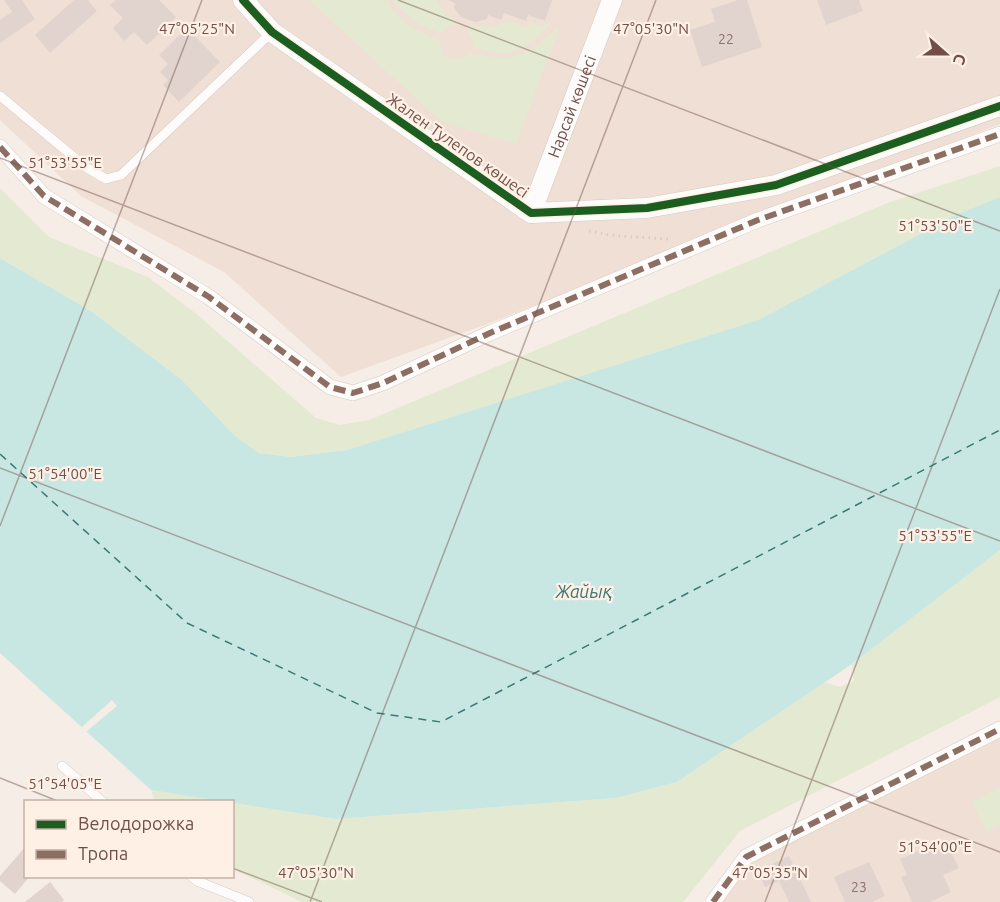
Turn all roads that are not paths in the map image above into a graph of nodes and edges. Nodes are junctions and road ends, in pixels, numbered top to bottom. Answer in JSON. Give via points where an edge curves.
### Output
{"nodes":[{"id":1,"x":243,"y":0,"type":"edge"},
{"id":2,"x":612,"y":0,"type":"edge"},
{"id":3,"x":272,"y":32,"type":"junction"},
{"id":4,"x":0,"y":96,"type":"edge"},
{"id":5,"x":1000,"y":106,"type":"edge"},
{"id":6,"x":1000,"y":134,"type":"edge"},
{"id":7,"x":0,"y":147,"type":"edge"},
{"id":8,"x":531,"y":213,"type":"junction"},
{"id":9,"x":1000,"y":729,"type":"edge"},
{"id":10,"x":62,"y":766,"type":"dead end"},
{"id":11,"x":102,"y":800,"type":"edge"},
{"id":12,"x":193,"y":878,"type":"edge"},
{"id":13,"x":249,"y":902,"type":"edge"},
{"id":14,"x":713,"y":902,"type":"edge"}],
"edges":[{"from":1,"to":3,"type":"street","name":"Жален Тулепов көшесі"},
{"from":2,"to":8,"type":"street","name":"Нарсай көшесі"},
{"from":3,"to":4,"type":"lane","via":[[121,175],[106,179],[87,168]]},
{"from":3,"to":8,"type":"street","name":"Жален Тулепов көшесі"},
{"from":5,"to":8,"type":"street","name":"Жален Тулепов көшесі","via":[[776,185],[647,208]]},
{"from":6,"to":7,"type":"street","via":[[758,220],[353,393],[330,387],[209,297],[44,196]]},
{"from":9,"to":14,"type":"street","via":[[746,857]]},
{"from":10,"to":11,"type":"lane"},
{"from":12,"to":13,"type":"lane"}]}
